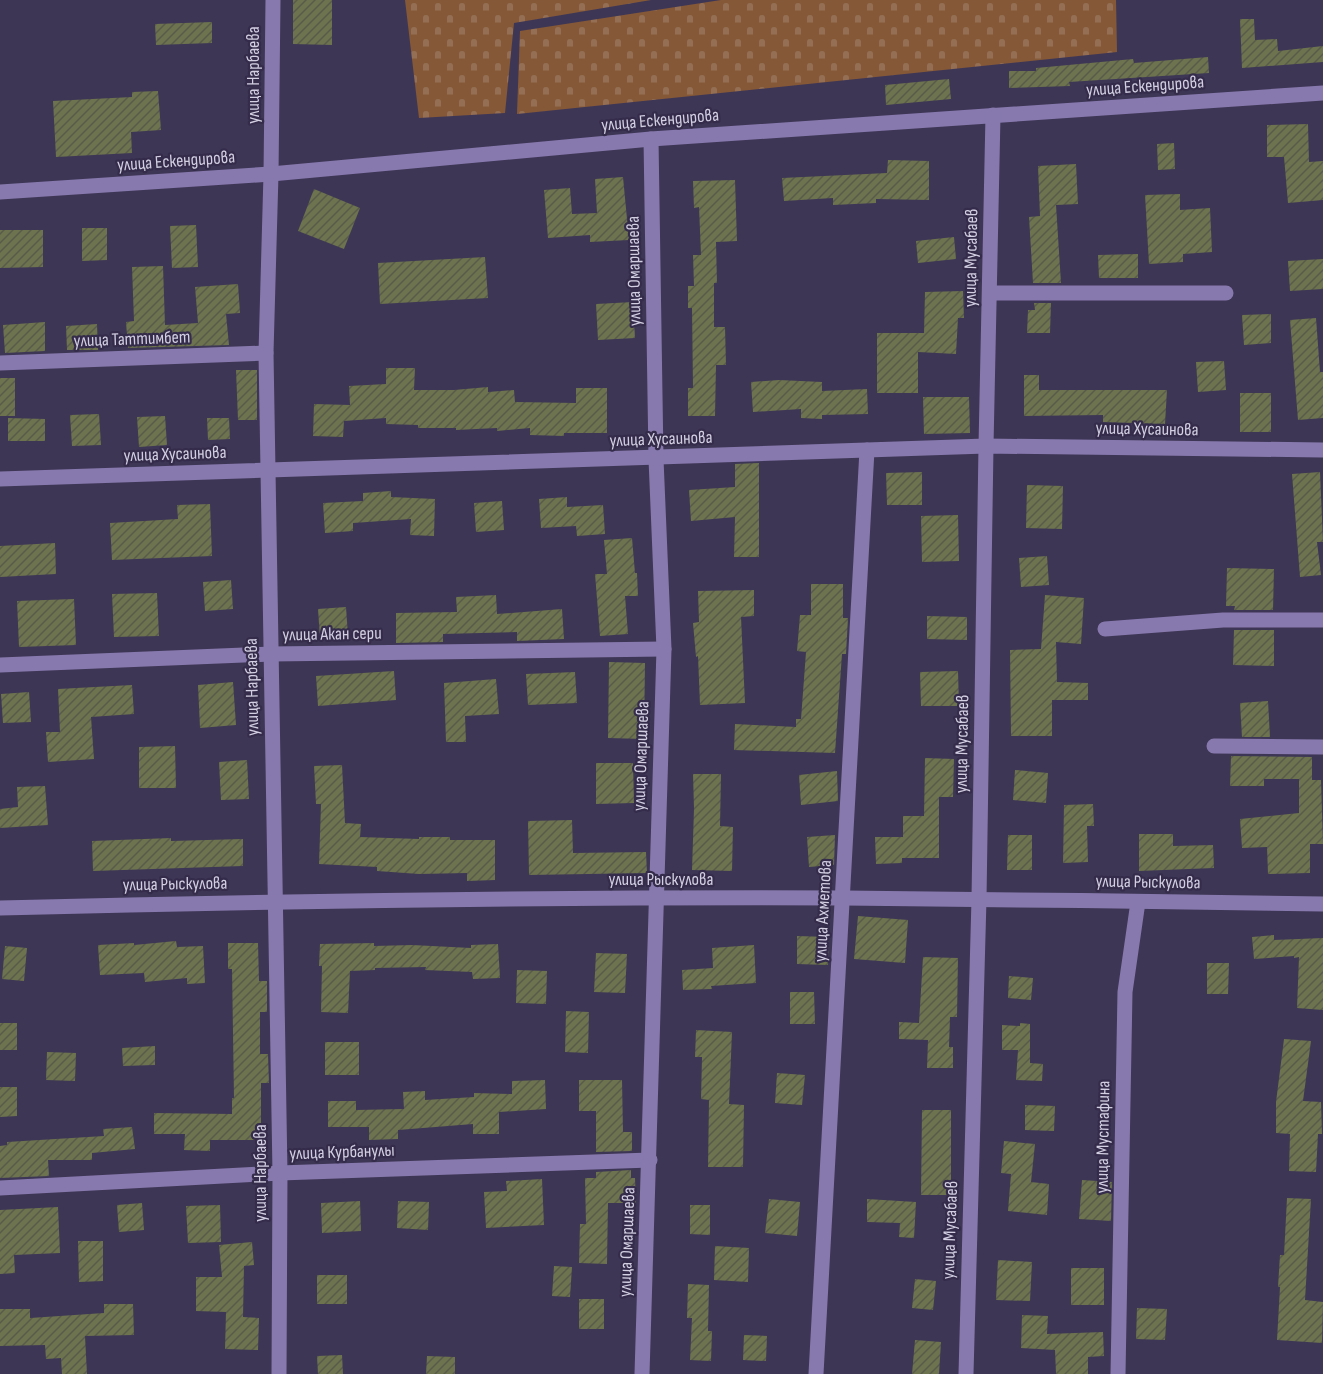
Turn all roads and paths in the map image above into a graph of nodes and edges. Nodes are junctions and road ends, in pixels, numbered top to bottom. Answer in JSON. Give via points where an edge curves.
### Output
{"nodes":[{"id":1,"x":273,"y":0,"type":"edge"},
{"id":2,"x":1323,"y":93,"type":"edge"},
{"id":3,"x":993,"y":115,"type":"junction"},
{"id":4,"x":651,"y":140,"type":"junction"},
{"id":5,"x":271,"y":174,"type":"junction"},
{"id":6,"x":0,"y":192,"type":"edge"},
{"id":7,"x":1226,"y":292,"type":"dead end"},
{"id":8,"x":991,"y":293,"type":"junction"},
{"id":9,"x":266,"y":353,"type":"junction"},
{"id":10,"x":0,"y":363,"type":"edge"},
{"id":11,"x":986,"y":447,"type":"junction"},
{"id":12,"x":867,"y":450,"type":"junction"},
{"id":13,"x":1323,"y":450,"type":"edge"},
{"id":14,"x":656,"y":459,"type":"junction"},
{"id":15,"x":268,"y":471,"type":"junction"},
{"id":16,"x":0,"y":479,"type":"edge"},
{"id":17,"x":1323,"y":620,"type":"edge"},
{"id":18,"x":1105,"y":629,"type":"dead end"},
{"id":19,"x":664,"y":649,"type":"junction"},
{"id":20,"x":271,"y":654,"type":"junction"},
{"id":21,"x":0,"y":665,"type":"edge"},
{"id":22,"x":1214,"y":746,"type":"dead end"},
{"id":23,"x":1323,"y":747,"type":"edge"},
{"id":24,"x":657,"y":898,"type":"junction"},
{"id":25,"x":843,"y":898,"type":"junction"},
{"id":26,"x":979,"y":899,"type":"junction"},
{"id":27,"x":277,"y":901,"type":"junction"},
{"id":28,"x":1138,"y":902,"type":"junction"},
{"id":29,"x":1323,"y":904,"type":"edge"},
{"id":30,"x":0,"y":908,"type":"edge"},
{"id":31,"x":650,"y":1160,"type":"junction"},
{"id":32,"x":280,"y":1173,"type":"junction"},
{"id":33,"x":0,"y":1188,"type":"edge"},
{"id":34,"x":279,"y":1374,"type":"edge"},
{"id":35,"x":642,"y":1374,"type":"edge"},
{"id":36,"x":816,"y":1374,"type":"edge"},
{"id":37,"x":966,"y":1374,"type":"edge"},
{"id":38,"x":1118,"y":1374,"type":"edge"}],
"edges":[{"from":1,"to":5,"type":"street","name":"улица Нарбаева"},
{"from":2,"to":3,"type":"street","name":"улица Ескендирова"},
{"from":3,"to":4,"type":"street","name":"улица Ескендирова"},
{"from":3,"to":8,"type":"street","name":"улица Мусабаев"},
{"from":4,"to":5,"type":"street","name":"улица Ескендирова"},
{"from":4,"to":14,"type":"street","name":"улица Омаршаева"},
{"from":5,"to":6,"type":"street","name":"улица Ескендирова"},
{"from":5,"to":9,"type":"street","name":"улица Нарбаева"},
{"from":7,"to":8,"type":"street"},
{"from":8,"to":11,"type":"street","name":"улица Мусабаев"},
{"from":9,"to":10,"type":"street","name":"улица Таттимбет"},
{"from":9,"to":15,"type":"street","name":"улица Нарбаева"},
{"from":11,"to":12,"type":"street","name":"улица Хусаинова"},
{"from":11,"to":13,"type":"street","name":"улица Хусаинова"},
{"from":11,"to":26,"type":"street","name":"улица Мусабаев"},
{"from":12,"to":14,"type":"street","name":"улица Хусаинова"},
{"from":12,"to":25,"type":"street","name":"улица Ахметова"},
{"from":14,"to":15,"type":"street","name":"улица Хусаинова"},
{"from":14,"to":19,"type":"street","name":"улица Омаршаева"},
{"from":15,"to":16,"type":"street","name":"улица Хусаинова"},
{"from":15,"to":20,"type":"street","name":"улица Нарбаева"},
{"from":17,"to":18,"type":"street","via":[[1223,620]]},
{"from":19,"to":20,"type":"street","name":"улица Акан сери"},
{"from":19,"to":24,"type":"street","name":"улица Омаршаева"},
{"from":20,"to":21,"type":"street","name":"улица Акан сери"},
{"from":20,"to":27,"type":"street","name":"улица Нарбаева"},
{"from":22,"to":23,"type":"street"},
{"from":24,"to":25,"type":"street","name":"улица Рыскулова"},
{"from":24,"to":27,"type":"street","name":"улица Рыскулова"},
{"from":24,"to":31,"type":"street","name":"улица Омаршаева"},
{"from":25,"to":26,"type":"street","name":"улица Рыскулова"},
{"from":25,"to":36,"type":"street","name":"улица Ахметова"},
{"from":26,"to":28,"type":"street","name":"улица Рыскулова"},
{"from":26,"to":37,"type":"street","name":"улица Мусабаев"},
{"from":27,"to":30,"type":"street","name":"улица Рыскулова"},
{"from":27,"to":32,"type":"street","name":"улица Нарбаева"},
{"from":28,"to":29,"type":"street","name":"улица Рыскулова"},
{"from":28,"to":38,"type":"street","name":"улица Мустафина","via":[[1125,992]]},
{"from":31,"to":32,"type":"street","name":"улица Курбанулы"},
{"from":31,"to":35,"type":"street","name":"улица Омаршаева"},
{"from":32,"to":33,"type":"street","name":"улица Курбанулы"},
{"from":32,"to":34,"type":"street","name":"улица Нарбаева"}]}
